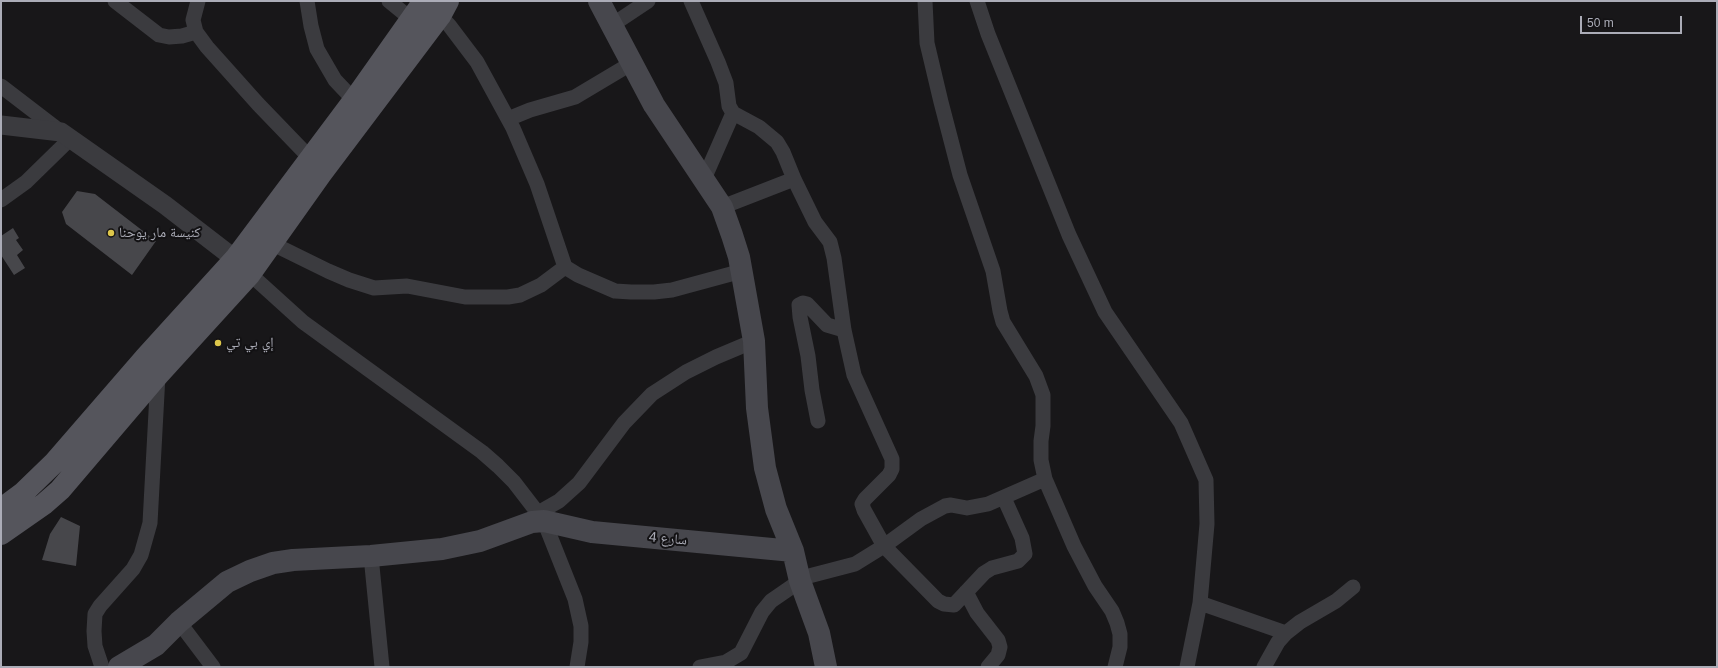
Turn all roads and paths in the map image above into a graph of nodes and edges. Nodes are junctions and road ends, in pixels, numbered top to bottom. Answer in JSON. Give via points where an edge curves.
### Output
{"nodes":[{"id":1,"x":115,"y":1,"type":"edge"},
{"id":2,"x":198,"y":1,"type":"edge"},
{"id":3,"x":307,"y":1,"type":"edge"},
{"id":4,"x":389,"y":1,"type":"edge"},
{"id":5,"x":424,"y":1,"type":"edge"},
{"id":6,"x":599,"y":1,"type":"edge"},
{"id":7,"x":648,"y":1,"type":"edge"},
{"id":8,"x":691,"y":1,"type":"edge"},
{"id":9,"x":925,"y":1,"type":"edge"},
{"id":10,"x":976,"y":1,"type":"edge"},
{"id":11,"x":444,"y":9,"type":"edge"},
{"id":12,"x":411,"y":19,"type":"junction"},
{"id":13,"x":612,"y":25,"type":"junction"},
{"id":14,"x":196,"y":32,"type":"junction"},
{"id":15,"x":632,"y":63,"type":"junction"},
{"id":16,"x":1,"y":86,"type":"edge"},
{"id":17,"x":354,"y":100,"type":"junction"},
{"id":18,"x":733,"y":113,"type":"junction"},
{"id":19,"x":508,"y":119,"type":"junction"},
{"id":20,"x":1,"y":125,"type":"edge"},
{"id":21,"x":65,"y":135,"type":"junction"},
{"id":22,"x":311,"y":159,"type":"junction"},
{"id":23,"x":704,"y":179,"type":"junction"},
{"id":24,"x":794,"y":179,"type":"junction"},
{"id":25,"x":1,"y":200,"type":"edge"},
{"id":26,"x":722,"y":207,"type":"junction"},
{"id":27,"x":271,"y":243,"type":"junction"},
{"id":28,"x":242,"y":266,"type":"junction"},
{"id":29,"x":565,"y":267,"type":"junction"},
{"id":30,"x":742,"y":271,"type":"junction"},
{"id":31,"x":844,"y":330,"type":"junction"},
{"id":32,"x":754,"y":341,"type":"junction"},
{"id":33,"x":158,"y":375,"type":"junction"},
{"id":34,"x":818,"y":421,"type":"dead end"},
{"id":35,"x":1045,"y":479,"type":"junction"},
{"id":36,"x":1004,"y":498,"type":"junction"},
{"id":37,"x":1,"y":509,"type":"edge"},
{"id":38,"x":541,"y":517,"type":"junction"},
{"id":39,"x":1,"y":534,"type":"edge"},
{"id":40,"x":884,"y":546,"type":"junction"},
{"id":41,"x":793,"y":551,"type":"junction"},
{"id":42,"x":371,"y":556,"type":"junction"},
{"id":43,"x":800,"y":580,"type":"junction"},
{"id":44,"x":1353,"y":588,"type":"dead end"},
{"id":45,"x":966,"y":592,"type":"junction"},
{"id":46,"x":1200,"y":603,"type":"junction"},
{"id":47,"x":179,"y":622,"type":"junction"},
{"id":48,"x":1286,"y":633,"type":"junction"},
{"id":49,"x":102,"y":667,"type":"edge"},
{"id":50,"x":120,"y":667,"type":"edge"},
{"id":51,"x":212,"y":667,"type":"edge"},
{"id":52,"x":382,"y":667,"type":"edge"},
{"id":53,"x":577,"y":667,"type":"edge"},
{"id":54,"x":700,"y":667,"type":"edge"},
{"id":55,"x":826,"y":667,"type":"edge"},
{"id":56,"x":988,"y":667,"type":"edge"},
{"id":57,"x":1115,"y":667,"type":"edge"},
{"id":58,"x":1187,"y":667,"type":"edge"},
{"id":59,"x":1264,"y":667,"type":"edge"}],
"edges":[{"from":1,"to":14,"type":"street","via":[[159,35],[182,36]]},
{"from":2,"to":14,"type":"street","via":[[193,20]]},
{"from":3,"to":17,"type":"street","via":[[317,49],[335,80]]},
{"from":4,"to":12,"type":"street"},
{"from":5,"to":12,"type":"main road"},
{"from":6,"to":13,"type":"main road"},
{"from":7,"to":13,"type":"street"},
{"from":8,"to":18,"type":"street","via":[[726,83],[729,106]]},
{"from":9,"to":35,"type":"street","via":[[927,43],[941,102],[960,174],[993,270],[1003,322],[1036,376],[1043,395],[1043,426],[1040,441]]},
{"from":10,"to":46,"type":"street","via":[[1069,235],[1105,312],[1181,423],[1206,480],[1207,524]]},
{"from":11,"to":19,"type":"street","via":[[449,25],[478,62]]},
{"from":11,"to":27,"type":"main road"},
{"from":12,"to":17,"type":"main road"},
{"from":13,"to":15,"type":"main road"},
{"from":14,"to":22,"type":"street","via":[[258,104]]},
{"from":15,"to":19,"type":"street","via":[[575,98],[530,110]]},
{"from":15,"to":23,"type":"main road","via":[[654,104]]},
{"from":16,"to":21,"type":"street"},
{"from":17,"to":22,"type":"main road"},
{"from":18,"to":23,"type":"street"},
{"from":18,"to":24,"type":"street","via":[[777,142]]},
{"from":19,"to":29,"type":"street","via":[[537,184]]},
{"from":20,"to":21,"type":"street"},
{"from":21,"to":25,"type":"street","via":[[26,182]]},
{"from":21,"to":28,"type":"street","via":[[165,205]]},
{"from":22,"to":28,"type":"main road"},
{"from":23,"to":26,"type":"main road"},
{"from":24,"to":26,"type":"street"},
{"from":24,"to":31,"type":"street","via":[[815,222],[830,242]]},
{"from":26,"to":30,"type":"main road"},
{"from":27,"to":28,"type":"main road"},
{"from":27,"to":29,"type":"street","via":[[328,271],[374,288],[407,286],[465,297],[520,295],[541,285]]},
{"from":28,"to":33,"type":"main road"},
{"from":28,"to":37,"type":"main road","via":[[145,358],[54,463],[23,493]]},
{"from":28,"to":38,"type":"street","via":[[303,322],[421,406],[498,466]]},
{"from":29,"to":30,"type":"street","via":[[615,290],[631,292],[672,290]]},
{"from":30,"to":32,"type":"main road"},
{"from":31,"to":34,"type":"street","via":[[827,324],[807,304],[803,302],[800,305]]},
{"from":31,"to":40,"type":"street","via":[[854,375],[892,460],[889,475],[862,504]]},
{"from":32,"to":38,"type":"street","via":[[686,372],[652,394],[624,423],[579,483]]},
{"from":32,"to":41,"type":"main road","via":[[757,408],[765,468],[776,509]]},
{"from":33,"to":39,"type":"main road","via":[[60,490]]},
{"from":33,"to":49,"type":"street","via":[[150,523],[141,555],[95,614],[95,646]]},
{"from":35,"to":36,"type":"street"},
{"from":35,"to":57,"type":"street","via":[[1074,546],[1117,622],[1120,647]]},
{"from":36,"to":40,"type":"street","via":[[974,508],[945,506],[921,519]]},
{"from":36,"to":45,"type":"street","via":[[1022,538],[1025,554],[1018,561],[992,568]]},
{"from":38,"to":41,"type":"main road","name":"سارع 4","via":[[592,532]]},
{"from":38,"to":42,"type":"main road","via":[[480,541],[442,549]]},
{"from":38,"to":53,"type":"street","via":[[578,610],[581,642]]},
{"from":40,"to":43,"type":"street","via":[[855,564]]},
{"from":40,"to":45,"type":"street","via":[[944,604],[954,605]]},
{"from":41,"to":43,"type":"main road"},
{"from":42,"to":47,"type":"main road","via":[[273,563],[227,582]]},
{"from":42,"to":52,"type":"street"},
{"from":43,"to":54,"type":"street","via":[[771,601],[762,612],[741,653],[726,662]]},
{"from":43,"to":55,"type":"main road","via":[[819,633]]},
{"from":44,"to":48,"type":"street","via":[[1336,602]]},
{"from":45,"to":56,"type":"street","via":[[998,640],[998,655]]},
{"from":46,"to":48,"type":"street"},
{"from":46,"to":58,"type":"street"},
{"from":47,"to":50,"type":"main road","via":[[156,645]]},
{"from":47,"to":51,"type":"street"},
{"from":48,"to":59,"type":"street"}]}
